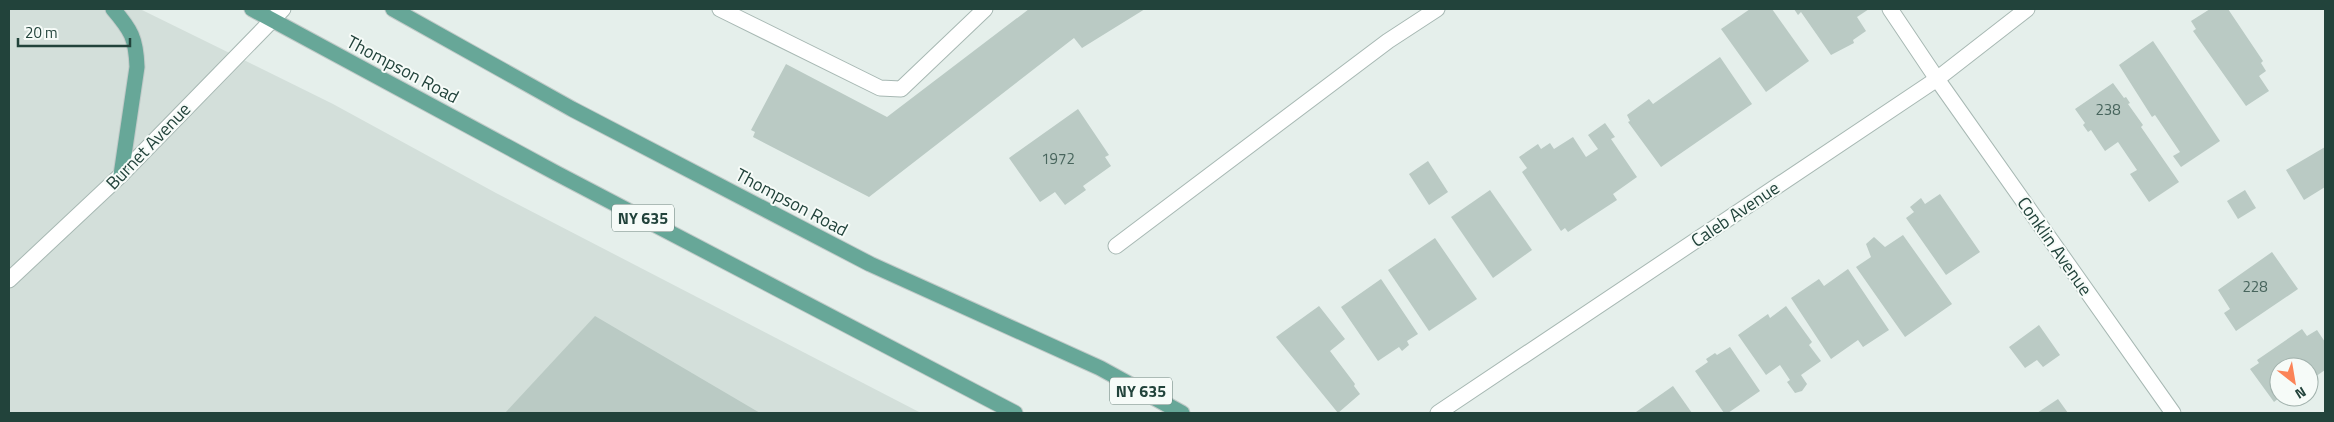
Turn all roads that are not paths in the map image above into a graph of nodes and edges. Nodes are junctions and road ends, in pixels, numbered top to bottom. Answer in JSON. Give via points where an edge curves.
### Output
{"nodes":[{"id":1,"x":113,"y":9,"type":"edge"},
{"id":2,"x":252,"y":9,"type":"edge"},
{"id":3,"x":284,"y":9,"type":"edge"},
{"id":4,"x":393,"y":9,"type":"edge"},
{"id":5,"x":720,"y":9,"type":"edge"},
{"id":6,"x":985,"y":9,"type":"edge"},
{"id":7,"x":1437,"y":9,"type":"edge"},
{"id":8,"x":1890,"y":9,"type":"edge"},
{"id":9,"x":2027,"y":9,"type":"edge"},
{"id":10,"x":272,"y":20,"type":"junction"},
{"id":11,"x":1937,"y":79,"type":"junction"},
{"id":12,"x":121,"y":176,"type":"junction"},
{"id":13,"x":1116,"y":246,"type":"dead end"},
{"id":14,"x":9,"y":280,"type":"edge"},
{"id":15,"x":1015,"y":413,"type":"edge"},
{"id":16,"x":1182,"y":413,"type":"edge"},
{"id":17,"x":1438,"y":413,"type":"edge"},
{"id":18,"x":2173,"y":413,"type":"edge"}],
"edges":[{"from":1,"to":12,"type":"main road","via":[[130,28],[137,67]]},
{"from":2,"to":10,"type":"main road","name":"Thompson Road","number":"NY 635"},
{"from":3,"to":10,"type":"street","name":"Burnet Avenue"},
{"from":4,"to":16,"type":"main road","name":"Thompson Road","number":"NY 635","via":[[572,109],[870,264],[1100,368]]},
{"from":5,"to":6,"type":"street","via":[[880,88],[901,89]]},
{"from":7,"to":13,"type":"street","via":[[1388,41]]},
{"from":8,"to":11,"type":"street","name":"Conklin Avenue"},
{"from":9,"to":11,"type":"street","name":"Caleb Avenue"},
{"from":10,"to":12,"type":"street","name":"Burnet Avenue"},
{"from":10,"to":15,"type":"main road","name":"Thompson Road","number":"NY 635"},
{"from":11,"to":17,"type":"street","name":"Caleb Avenue"},
{"from":11,"to":18,"type":"street","name":"Conklin Avenue"},
{"from":12,"to":14,"type":"street","name":"Burnet Avenue"}]}
